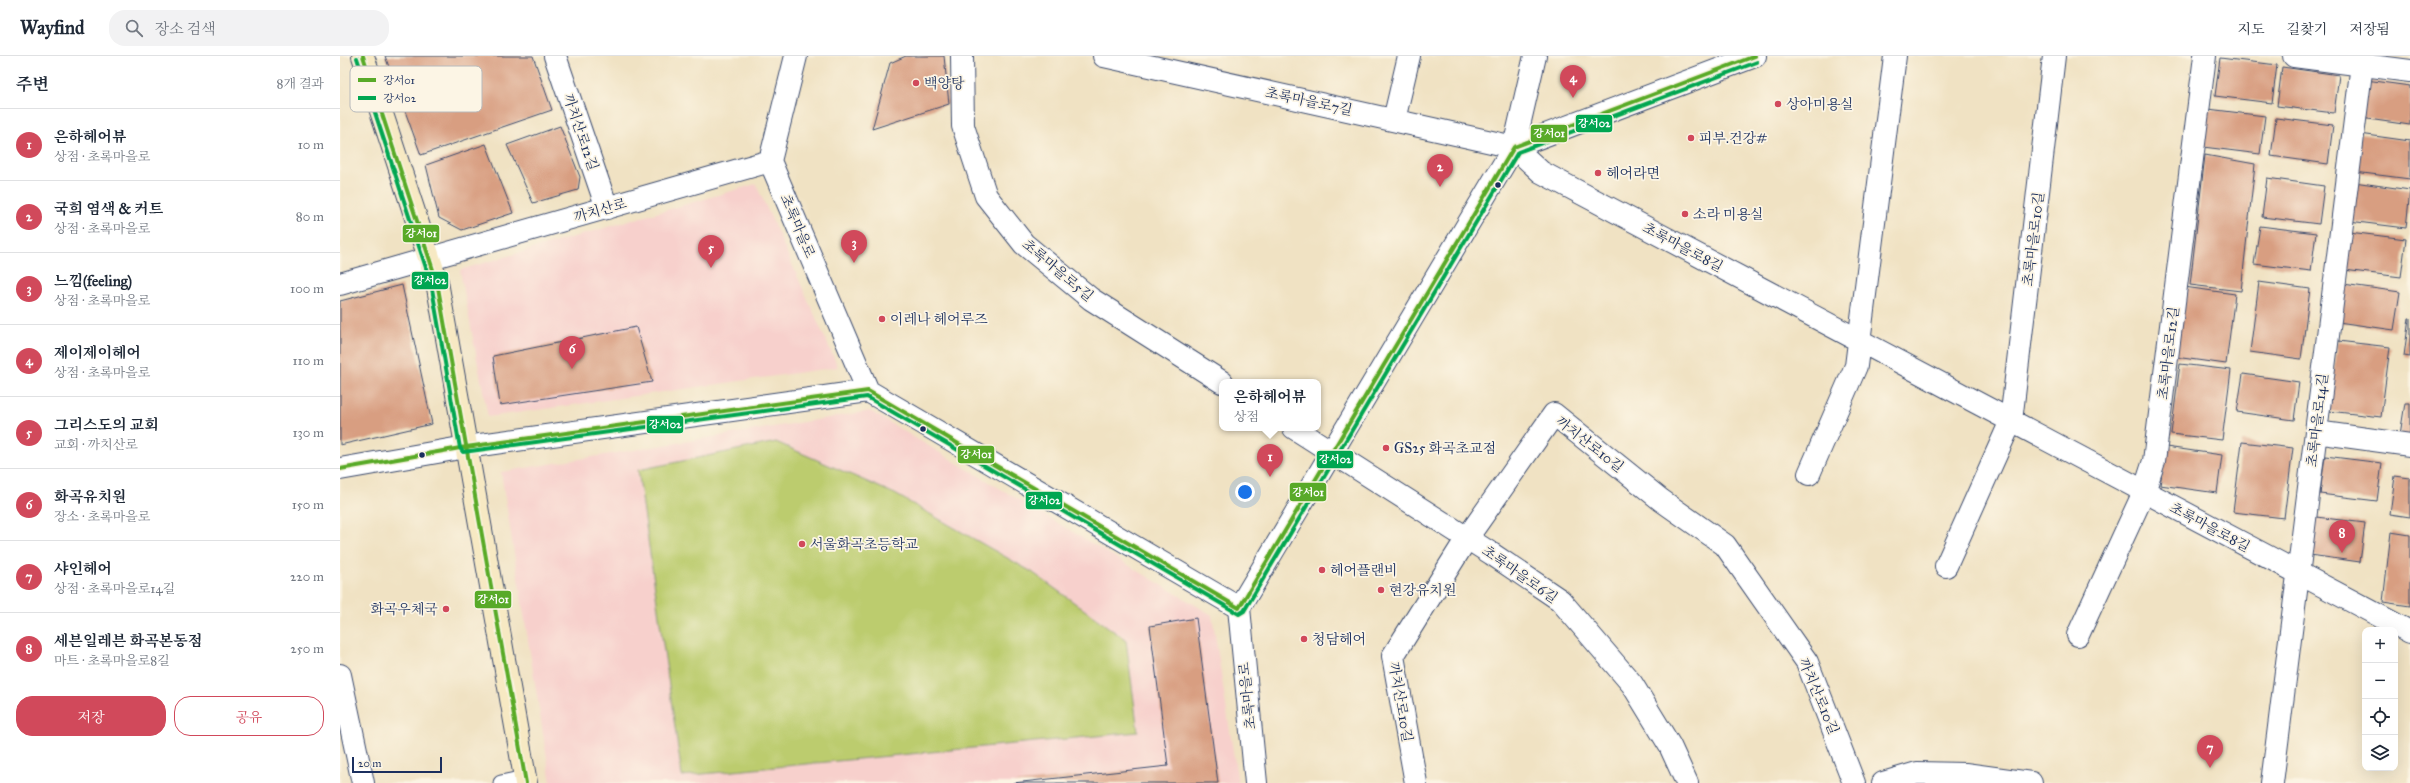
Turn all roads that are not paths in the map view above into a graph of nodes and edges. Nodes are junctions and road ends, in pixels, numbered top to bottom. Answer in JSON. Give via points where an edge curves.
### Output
{"nodes":[{"id":1,"x":363,"y":56,"type":"edge"},
{"id":2,"x":555,"y":56,"type":"edge"},
{"id":3,"x":796,"y":56,"type":"edge"},
{"id":4,"x":962,"y":56,"type":"edge"},
{"id":5,"x":1409,"y":56,"type":"edge"},
{"id":6,"x":1535,"y":56,"type":"edge"},
{"id":7,"x":1755,"y":56,"type":"edge"},
{"id":8,"x":1895,"y":56,"type":"edge"},
{"id":9,"x":2054,"y":56,"type":"edge"},
{"id":10,"x":2205,"y":56,"type":"edge"},
{"id":11,"x":2294,"y":56,"type":"edge"},
{"id":12,"x":1113,"y":57,"type":"edge"},
{"id":13,"x":2362,"y":61,"type":"edge"},
{"id":14,"x":366,"y":66,"type":"edge"},
{"id":15,"x":2410,"y":71,"type":"edge"},
{"id":16,"x":381,"y":112,"type":"edge"},
{"id":17,"x":1394,"y":120,"type":"junction"},
{"id":18,"x":1514,"y":147,"type":"junction"},
{"id":19,"x":770,"y":161,"type":"junction"},
{"id":20,"x":607,"y":208,"type":"junction"},
{"id":21,"x":429,"y":258,"type":"junction"},
{"id":22,"x":340,"y":284,"type":"edge"},
{"id":23,"x":1858,"y":340,"type":"junction"},
{"id":24,"x":1219,"y":380,"type":"edge"},
{"id":25,"x":868,"y":391,"type":"junction"},
{"id":26,"x":2011,"y":421,"type":"junction"},
{"id":27,"x":1299,"y":431,"type":"edge"},
{"id":28,"x":2316,"y":432,"type":"junction"},
{"id":29,"x":2410,"y":445,"type":"edge"},
{"id":30,"x":466,"y":447,"type":"junction"},
{"id":31,"x":1332,"y":452,"type":"junction"},
{"id":32,"x":340,"y":469,"type":"edge"},
{"id":33,"x":1809,"y":474,"type":"dead end"},
{"id":34,"x":2144,"y":492,"type":"junction"},
{"id":35,"x":1467,"y":538,"type":"junction"},
{"id":36,"x":1946,"y":566,"type":"dead end"},
{"id":37,"x":2298,"y":573,"type":"junction"},
{"id":38,"x":1239,"y":608,"type":"junction"},
{"id":39,"x":2410,"y":632,"type":"edge"},
{"id":40,"x":2078,"y":635,"type":"dead end"},
{"id":41,"x":340,"y":675,"type":"edge"},
{"id":42,"x":525,"y":780,"type":"edge"},
{"id":43,"x":364,"y":783,"type":"edge"},
{"id":44,"x":502,"y":783,"type":"edge"},
{"id":45,"x":1256,"y":783,"type":"edge"},
{"id":46,"x":1416,"y":783,"type":"edge"},
{"id":47,"x":1687,"y":783,"type":"edge"},
{"id":48,"x":1854,"y":783,"type":"edge"},
{"id":49,"x":1883,"y":783,"type":"edge"},
{"id":50,"x":2031,"y":783,"type":"edge"},
{"id":51,"x":2272,"y":783,"type":"edge"}],
"edges":[{"from":1,"to":14,"type":"street"},
{"from":2,"to":20,"type":"street","name":"까치산로12길"},
{"from":3,"to":19,"type":"street"},
{"from":4,"to":24,"type":"street","name":"초록마을로5길","via":[[962,126],[986,196],[1024,244],[1091,299]]},
{"from":5,"to":17,"type":"street"},
{"from":6,"to":18,"type":"street"},
{"from":7,"to":18,"type":"street"},
{"from":8,"to":23,"type":"street"},
{"from":9,"to":26,"type":"street","name":"초록마을로10길"},
{"from":10,"to":34,"type":"street","name":"초록마을로12길","via":[[2154,461]]},
{"from":11,"to":13,"type":"street"},
{"from":12,"to":17,"type":"street","name":"초록마을로7길"},
{"from":13,"to":15,"type":"street"},
{"from":13,"to":28,"type":"street","name":"초록마을로14길"},
{"from":16,"to":21,"type":"street"},
{"from":17,"to":18,"type":"street","name":"초록마을로7길"},
{"from":18,"to":23,"type":"street","name":"초록마을로8길","via":[[1541,172]]},
{"from":18,"to":31,"type":"street"},
{"from":19,"to":20,"type":"street","name":"까치산로"},
{"from":19,"to":25,"type":"street","name":"초록마을로"},
{"from":20,"to":21,"type":"street","name":"까치산로"},
{"from":21,"to":22,"type":"street","name":"까치산로"},
{"from":21,"to":30,"type":"street","via":[[436,282]]},
{"from":23,"to":26,"type":"street","name":"초록마을로8길"},
{"from":23,"to":33,"type":"street","via":[[1856,366]]},
{"from":25,"to":30,"type":"street"},
{"from":25,"to":38,"type":"street"},
{"from":26,"to":34,"type":"street","name":"초록마을로8길"},
{"from":26,"to":36,"type":"street"},
{"from":27,"to":31,"type":"street"},
{"from":28,"to":29,"type":"street"},
{"from":28,"to":37,"type":"street","name":"초록마을로14길"},
{"from":30,"to":32,"type":"street"},
{"from":30,"to":42,"type":"street"},
{"from":31,"to":35,"type":"street","name":"초록마을로6길"},
{"from":31,"to":38,"type":"street"},
{"from":34,"to":37,"type":"street","name":"초록마을로8길"},
{"from":34,"to":40,"type":"street","name":"초록마을로12길"},
{"from":35,"to":46,"type":"street","name":"까치산로10길","via":[[1393,656]]},
{"from":35,"to":47,"type":"street","name":"초록마을로6길","via":[[1560,600],[1632,684],[1670,746]]},
{"from":35,"to":48,"type":"street","name":"까치산로10길","via":[[1554,414],[1661,500],[1725,545],[1807,662]]},
{"from":37,"to":39,"type":"street","name":"초록마을로8길"},
{"from":37,"to":51,"type":"street","name":"초록마을로14길"},
{"from":38,"to":45,"type":"street","name":"초록마을로"},
{"from":41,"to":43,"type":"street"},
{"from":42,"to":44,"type":"lane"},
{"from":49,"to":50,"type":"street","via":[[1917,773],[1965,774]]}]}
